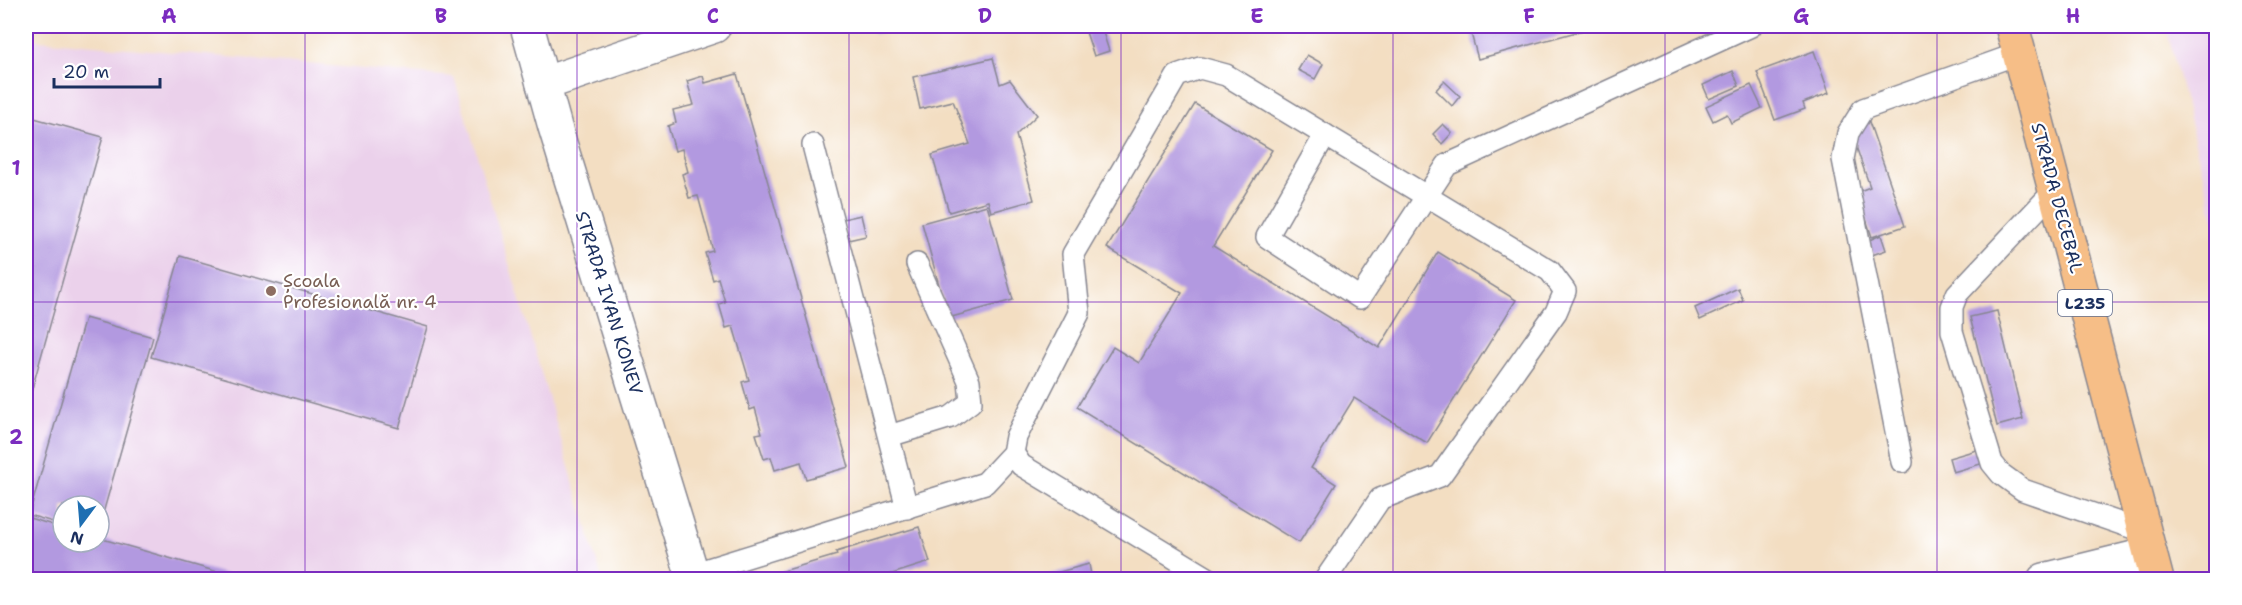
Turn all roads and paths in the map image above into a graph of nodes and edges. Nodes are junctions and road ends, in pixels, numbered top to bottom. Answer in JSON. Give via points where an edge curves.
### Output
{"nodes":[{"id":1,"x":527,"y":26,"type":"edge"},
{"id":2,"x":714,"y":26,"type":"edge"},
{"id":3,"x":1751,"y":26,"type":"edge"},
{"id":4,"x":2016,"y":39,"type":"edge"},
{"id":5,"x":543,"y":84,"type":"junction"},
{"id":6,"x":1325,"y":135,"type":"junction"},
{"id":7,"x":813,"y":145,"type":"dead end"},
{"id":8,"x":2055,"y":190,"type":"junction"},
{"id":9,"x":1427,"y":196,"type":"junction"},
{"id":10,"x":916,"y":264,"type":"dead end"},
{"id":11,"x":889,"y":436,"type":"junction"},
{"id":12,"x":1013,"y":453,"type":"junction"},
{"id":13,"x":1902,"y":462,"type":"dead end"},
{"id":14,"x":907,"y":508,"type":"junction"},
{"id":15,"x":2151,"y":555,"type":"edge"},
{"id":16,"x":693,"y":577,"type":"edge"},
{"id":17,"x":1211,"y":579,"type":"edge"},
{"id":18,"x":1325,"y":579,"type":"edge"},
{"id":19,"x":2044,"y":579,"type":"edge"}],
"edges":[{"from":1,"to":5,"type":"street","name":"STRADA IVAN KONEV"},
{"from":2,"to":5,"type":"street"},
{"from":3,"to":9,"type":"lane","via":[[1447,165]]},
{"from":4,"to":8,"type":"main road","name":"STRADA DECEBAL","number":"L235"},
{"from":4,"to":13,"type":"lane","via":[[1863,109],[1848,133],[1843,159]]},
{"from":5,"to":16,"type":"street","name":"STRADA IVAN KONEV"},
{"from":6,"to":9,"type":"lane"},
{"from":6,"to":9,"type":"lane","via":[[1267,237],[1360,298]]},
{"from":6,"to":12,"type":"lane","via":[[1226,75],[1200,68],[1177,76],[1073,254],[1079,314],[1016,437]]},
{"from":7,"to":11,"type":"lane"},
{"from":8,"to":15,"type":"main road","name":"STRADA DECEBAL","number":"L235"},
{"from":8,"to":15,"type":"lane","via":[[1957,294],[1952,307],[1952,331],[1992,464],[2023,490]]},
{"from":9,"to":18,"type":"lane","via":[[1550,271],[1565,291],[1556,312],[1440,476],[1380,499]]},
{"from":10,"to":11,"type":"lane","via":[[969,381],[970,402],[951,417]]},
{"from":11,"to":14,"type":"lane"},
{"from":12,"to":14,"type":"lane","via":[[985,483]]},
{"from":12,"to":17,"type":"lane","via":[[1021,465]]},
{"from":14,"to":16,"type":"lane"},
{"from":15,"to":19,"type":"street"}]}
